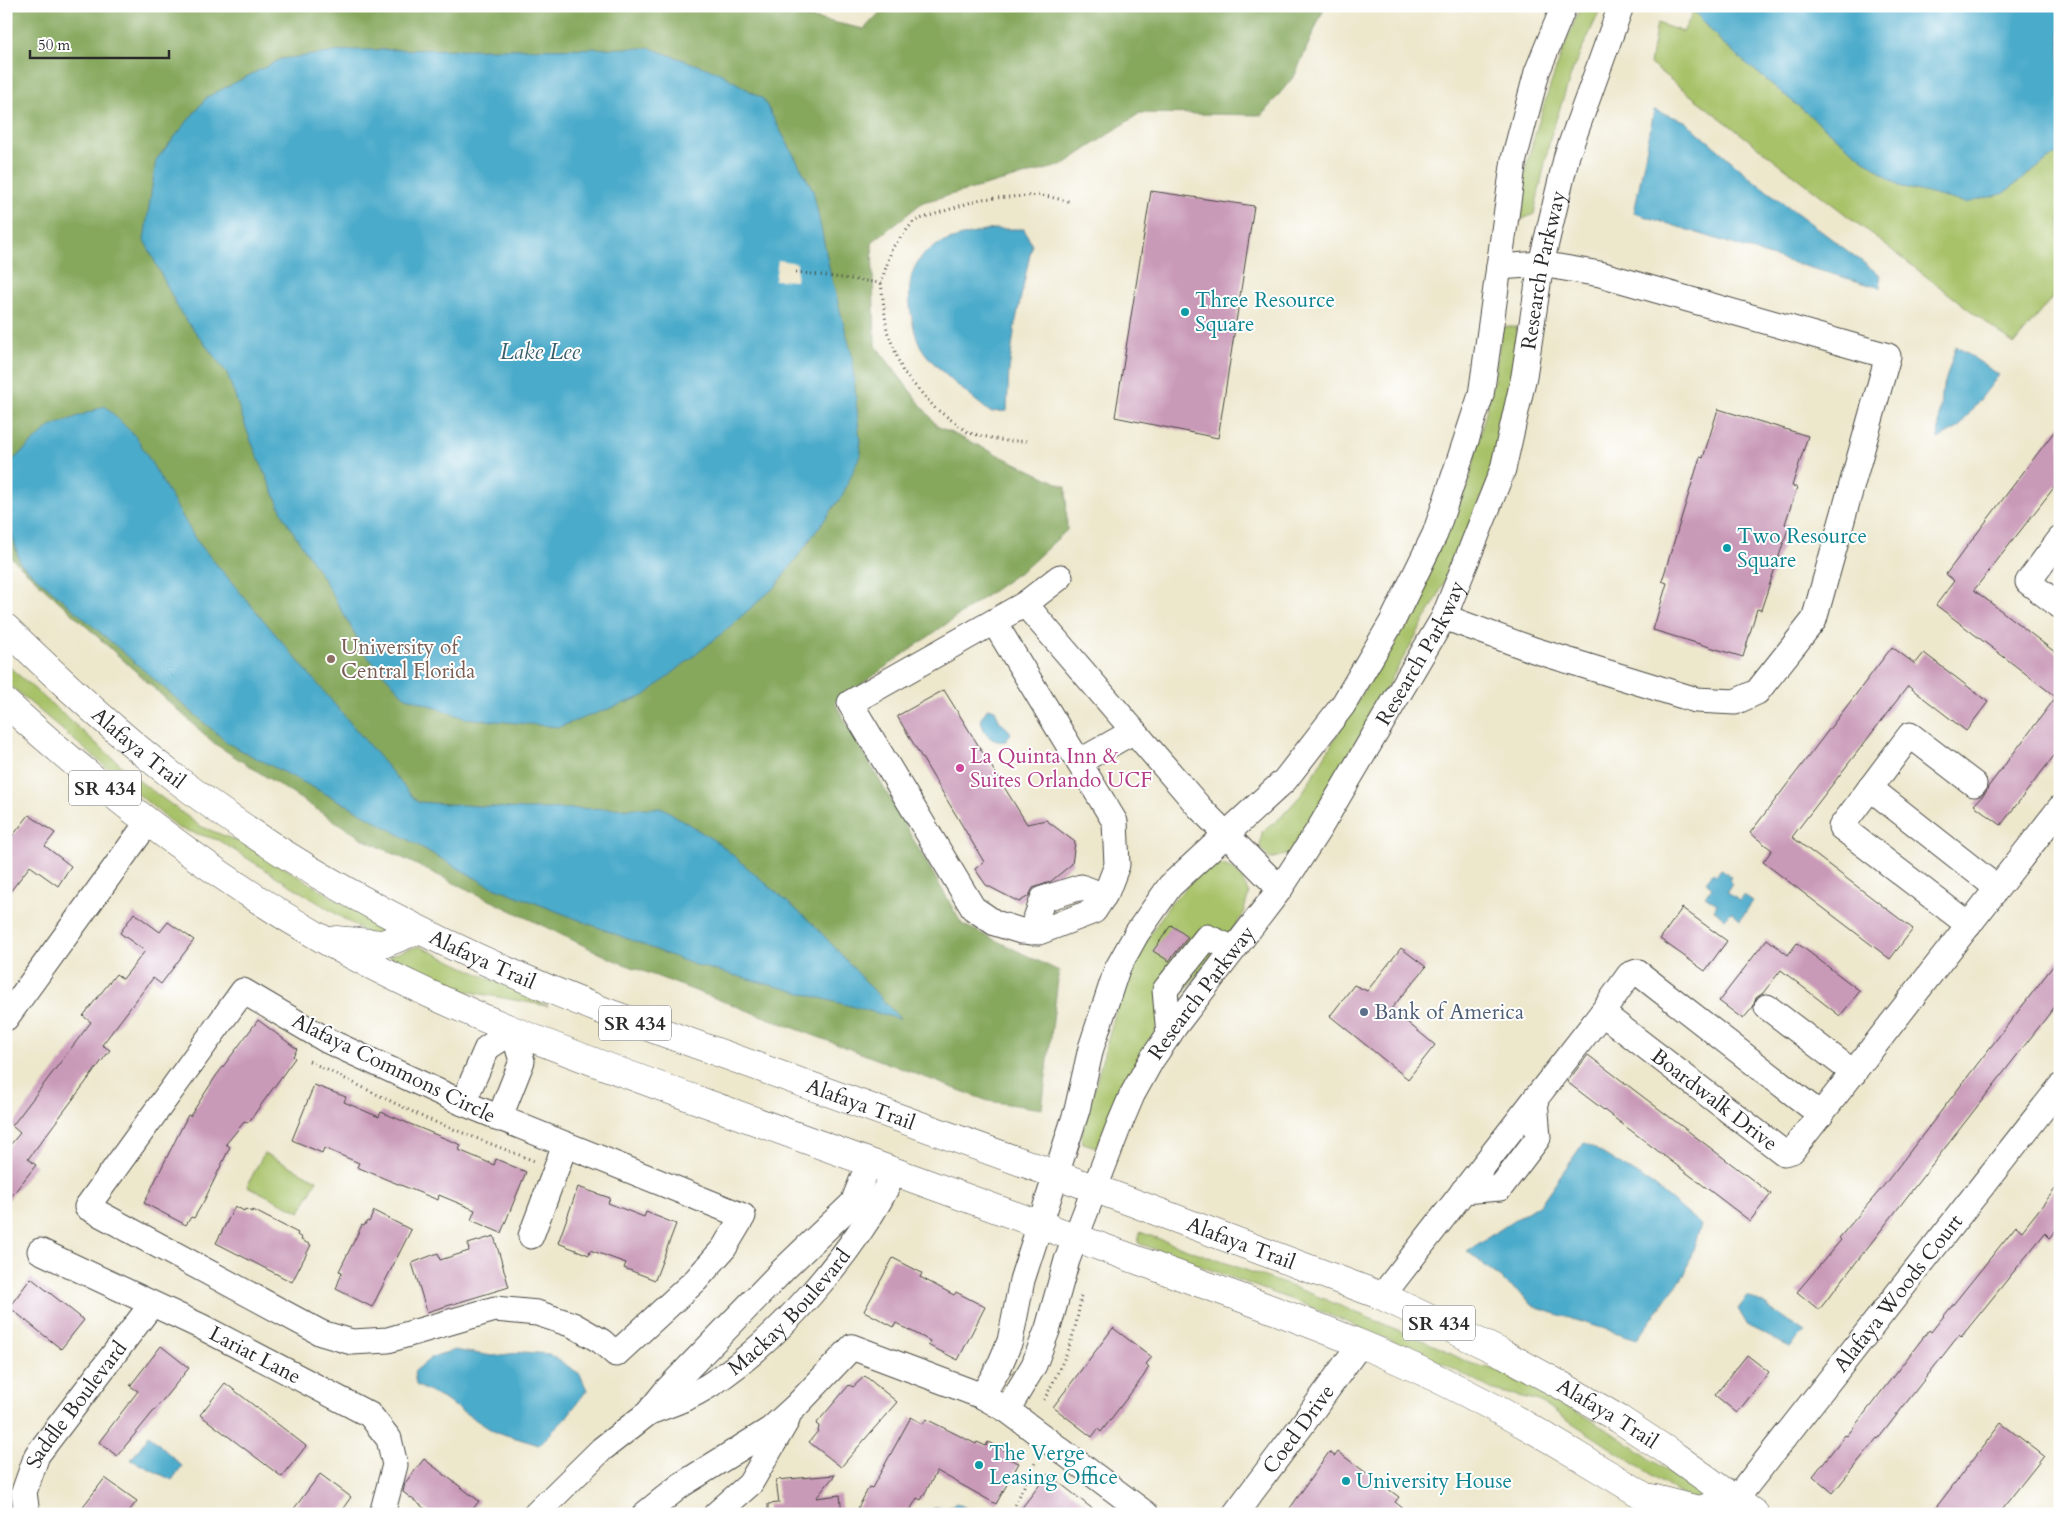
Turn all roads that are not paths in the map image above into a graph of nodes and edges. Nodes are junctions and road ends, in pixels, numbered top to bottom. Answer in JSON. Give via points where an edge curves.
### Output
{"nodes":[{"id":1,"x":1564,"y":6,"type":"edge"},
{"id":2,"x":1621,"y":6,"type":"edge"},
{"id":3,"x":1541,"y":264,"type":"junction"},
{"id":4,"x":1499,"y":267,"type":"junction"},
{"id":5,"x":2060,"y":539,"type":"edge"},
{"id":6,"x":1060,"y":577,"type":"dead end"},
{"id":7,"x":1025,"y":604,"type":"junction"},
{"id":8,"x":2060,"y":606,"type":"edge"},
{"id":9,"x":1444,"y":617,"type":"junction"},
{"id":10,"x":994,"y":622,"type":"junction"},
{"id":11,"x":6,"y":628,"type":"edge"},
{"id":12,"x":6,"y":654,"type":"edge"},
{"id":13,"x":63,"y":683,"type":"junction"},
{"id":14,"x":6,"y":703,"type":"edge"},
{"id":15,"x":1134,"y":731,"type":"junction"},
{"id":16,"x":1078,"y":762,"type":"junction"},
{"id":17,"x":1974,"y":784,"type":"dead end"},
{"id":18,"x":1870,"y":788,"type":"junction"},
{"id":19,"x":2060,"y":808,"type":"edge"},
{"id":20,"x":148,"y":822,"type":"junction"},
{"id":21,"x":1225,"y":835,"type":"junction"},
{"id":22,"x":1997,"y":888,"type":"junction"},
{"id":23,"x":1280,"y":889,"type":"junction"},
{"id":24,"x":1969,"y":924,"type":"junction"},
{"id":25,"x":418,"y":930,"type":"junction"},
{"id":26,"x":322,"y":938,"type":"junction"},
{"id":27,"x":1767,"y":1007,"type":"dead end"},
{"id":28,"x":1602,"y":1014,"type":"junction"},
{"id":29,"x":6,"y":1018,"type":"edge"},
{"id":30,"x":513,"y":1031,"type":"junction"},
{"id":31,"x":1854,"y":1073,"type":"junction"},
{"id":32,"x":2060,"y":1087,"type":"edge"},
{"id":33,"x":1535,"y":1099,"type":"junction"},
{"id":34,"x":463,"y":1103,"type":"junction"},
{"id":35,"x":1821,"y":1115,"type":"junction"},
{"id":36,"x":510,"y":1124,"type":"junction"},
{"id":37,"x":1500,"y":1143,"type":"junction"},
{"id":38,"x":565,"y":1145,"type":"junction"},
{"id":39,"x":1522,"y":1160,"type":"junction"},
{"id":40,"x":869,"y":1163,"type":"junction"},
{"id":41,"x":894,"y":1172,"type":"junction"},
{"id":42,"x":1056,"y":1175,"type":"junction"},
{"id":43,"x":1095,"y":1189,"type":"junction"},
{"id":44,"x":1463,"y":1191,"type":"junction"},
{"id":45,"x":1040,"y":1224,"type":"junction"},
{"id":46,"x":531,"y":1236,"type":"dead end"},
{"id":47,"x":1076,"y":1238,"type":"junction"},
{"id":48,"x":40,"y":1251,"type":"dead end"},
{"id":49,"x":1382,"y":1296,"type":"junction"},
{"id":50,"x":152,"y":1304,"type":"junction"},
{"id":51,"x":1360,"y":1344,"type":"junction"},
{"id":52,"x":982,"y":1396,"type":"junction"},
{"id":53,"x":795,"y":1407,"type":"junction"},
{"id":54,"x":1007,"y":1410,"type":"junction"},
{"id":55,"x":648,"y":1413,"type":"junction"},
{"id":56,"x":1648,"y":1497,"type":"junction"},
{"id":57,"x":1745,"y":1506,"type":"edge"},
{"id":58,"x":27,"y":1514,"type":"edge"},
{"id":59,"x":382,"y":1514,"type":"edge"},
{"id":60,"x":536,"y":1514,"type":"edge"},
{"id":61,"x":645,"y":1514,"type":"edge"},
{"id":62,"x":716,"y":1514,"type":"edge"},
{"id":63,"x":1146,"y":1514,"type":"edge"},
{"id":64,"x":1235,"y":1514,"type":"edge"},
{"id":65,"x":1670,"y":1514,"type":"edge"}],
"edges":[{"from":1,"to":4,"type":"street","name":"Research Parkway","via":[[1537,72],[1514,159]]},
{"from":2,"to":3,"type":"street","name":"Research Parkway","via":[[1567,155]]},
{"from":3,"to":4,"type":"street"},
{"from":3,"to":9,"type":"street","name":"Research Parkway","via":[[1524,376],[1503,469]]},
{"from":3,"to":9,"type":"street","via":[[1600,274],[1888,356],[1814,620],[1757,692],[1734,702],[1696,700],[1534,650]]},
{"from":4,"to":21,"type":"street","name":"Research Parkway","via":[[1481,395],[1435,534],[1392,622],[1343,705],[1285,780]]},
{"from":5,"to":8,"type":"street","via":[[2028,582]]},
{"from":6,"to":7,"type":"street"},
{"from":7,"to":10,"type":"street"},
{"from":7,"to":15,"type":"street"},
{"from":9,"to":23,"type":"street","name":"Research Parkway"},
{"from":10,"to":16,"type":"street"},
{"from":10,"to":16,"type":"street","via":[[850,703],[973,908],[995,923],[1031,932],[1043,900],[1081,887],[1104,896],[1117,865],[1115,822]]},
{"from":11,"to":13,"type":"main road","name":"Alafaya Trail","number":"SR 434"},
{"from":12,"to":13,"type":"main road"},
{"from":13,"to":25,"type":"main road","name":"Alafaya Trail","number":"SR 434","via":[[99,717],[178,781],[228,816],[349,894]]},
{"from":14,"to":20,"type":"main road","number":"SR 434","via":[[66,758]]},
{"from":15,"to":16,"type":"street"},
{"from":15,"to":21,"type":"street"},
{"from":17,"to":18,"type":"street","via":[[1910,735]]},
{"from":18,"to":22,"type":"street"},
{"from":18,"to":24,"type":"street","via":[[1841,827]]},
{"from":19,"to":22,"type":"street","name":"Boardwalk Drive"},
{"from":20,"to":26,"type":"main road","number":"SR 434","via":[[198,860]]},
{"from":20,"to":29,"type":"street"},
{"from":21,"to":23,"type":"street"},
{"from":21,"to":42,"type":"street","name":"Research Parkway","via":[[1170,886],[1137,933],[1117,969]]},
{"from":22,"to":24,"type":"street","name":"Boardwalk Drive"},
{"from":23,"to":43,"type":"street","name":"Research Parkway","via":[[1152,1059],[1132,1095]]},
{"from":24,"to":31,"type":"street","name":"Boardwalk Drive"},
{"from":25,"to":26,"type":"main road","via":[[383,944]]},
{"from":25,"to":42,"type":"main road","name":"Alafaya Trail","number":"SR 434","via":[[531,983],[609,1013]]},
{"from":26,"to":30,"type":"main road","number":"SR 434","via":[[448,1003]]},
{"from":27,"to":31,"type":"street"},
{"from":28,"to":33,"type":"street"},
{"from":28,"to":35,"type":"street","name":"Boardwalk Drive","via":[[1784,1153],[1792,1151]]},
{"from":28,"to":35,"type":"street","via":[[1629,974],[1637,972]]},
{"from":30,"to":34,"type":"street","via":[[487,1048]]},
{"from":30,"to":36,"type":"street","via":[[522,1061]]},
{"from":30,"to":40,"type":"main road","number":"SR 434"},
{"from":31,"to":35,"type":"street","name":"Boardwalk Drive"},
{"from":32,"to":57,"type":"street","name":"Alafaya Woods Court"},
{"from":33,"to":37,"type":"street"},
{"from":33,"to":39,"type":"street","via":[[1538,1138]]},
{"from":34,"to":36,"type":"street","name":"Alafaya Commons Circle"},
{"from":34,"to":38,"type":"street","name":"Alafaya Commons Circle","via":[[328,1041],[243,991],[87,1207],[321,1333],[352,1342],[388,1340],[495,1309],[537,1313],[573,1325],[616,1354],[696,1280],[724,1248],[742,1216]]},
{"from":36,"to":38,"type":"street","name":"Alafaya Commons Circle"},
{"from":37,"to":39,"type":"street"},
{"from":37,"to":44,"type":"street"},
{"from":38,"to":46,"type":"street"},
{"from":39,"to":44,"type":"street","via":[[1500,1188]]},
{"from":40,"to":41,"type":"main road","number":"SR 434"},
{"from":40,"to":55,"type":"street","name":"Mackay Boulevard","via":[[853,1203],[783,1270]]},
{"from":41,"to":45,"type":"main road","number":"SR 434"},
{"from":41,"to":55,"type":"street","name":"Mackay Boulevard","via":[[870,1217],[846,1250],[763,1343],[736,1368],[696,1393]]},
{"from":42,"to":43,"type":"main road","name":"Alafaya Trail","number":"SR 434"},
{"from":42,"to":45,"type":"street","name":"Research Parkway"},
{"from":43,"to":47,"type":"street","name":"Research Parkway"},
{"from":43,"to":49,"type":"main road","name":"Alafaya Trail","number":"SR 434"},
{"from":44,"to":49,"type":"street"},
{"from":45,"to":47,"type":"main road","number":"SR 434"},
{"from":45,"to":52,"type":"street","name":"Research Parkway","via":[[1022,1280],[1010,1341]]},
{"from":47,"to":51,"type":"main road","number":"SR 434"},
{"from":47,"to":54,"type":"street","name":"Research Parkway","via":[[1034,1365]]},
{"from":48,"to":50,"type":"street","name":"Lariat Lane"},
{"from":49,"to":57,"type":"main road","name":"Alafaya Trail","number":"SR 434","via":[[1504,1354],[1619,1418]]},
{"from":50,"to":58,"type":"street","name":"Saddle Boulevard","via":[[37,1455],[24,1492]]},
{"from":50,"to":59,"type":"street","name":"Lariat Lane","via":[[370,1415],[389,1439],[395,1465]]},
{"from":51,"to":56,"type":"main road","number":"SR 434","via":[[1476,1397]]},
{"from":51,"to":64,"type":"street","name":"Coed Drive"},
{"from":52,"to":53,"type":"street","via":[[852,1347]]},
{"from":52,"to":54,"type":"street"},
{"from":53,"to":61,"type":"street","via":[[770,1429],[681,1485]]},
{"from":53,"to":62,"type":"street","via":[[750,1484]]},
{"from":54,"to":63,"type":"street"},
{"from":55,"to":60,"type":"street","name":"Mackay Boulevard","via":[[602,1449]]},
{"from":56,"to":57,"type":"main road","via":[[1699,1510]]},
{"from":56,"to":65,"type":"main road","number":"SR 434"}]}
